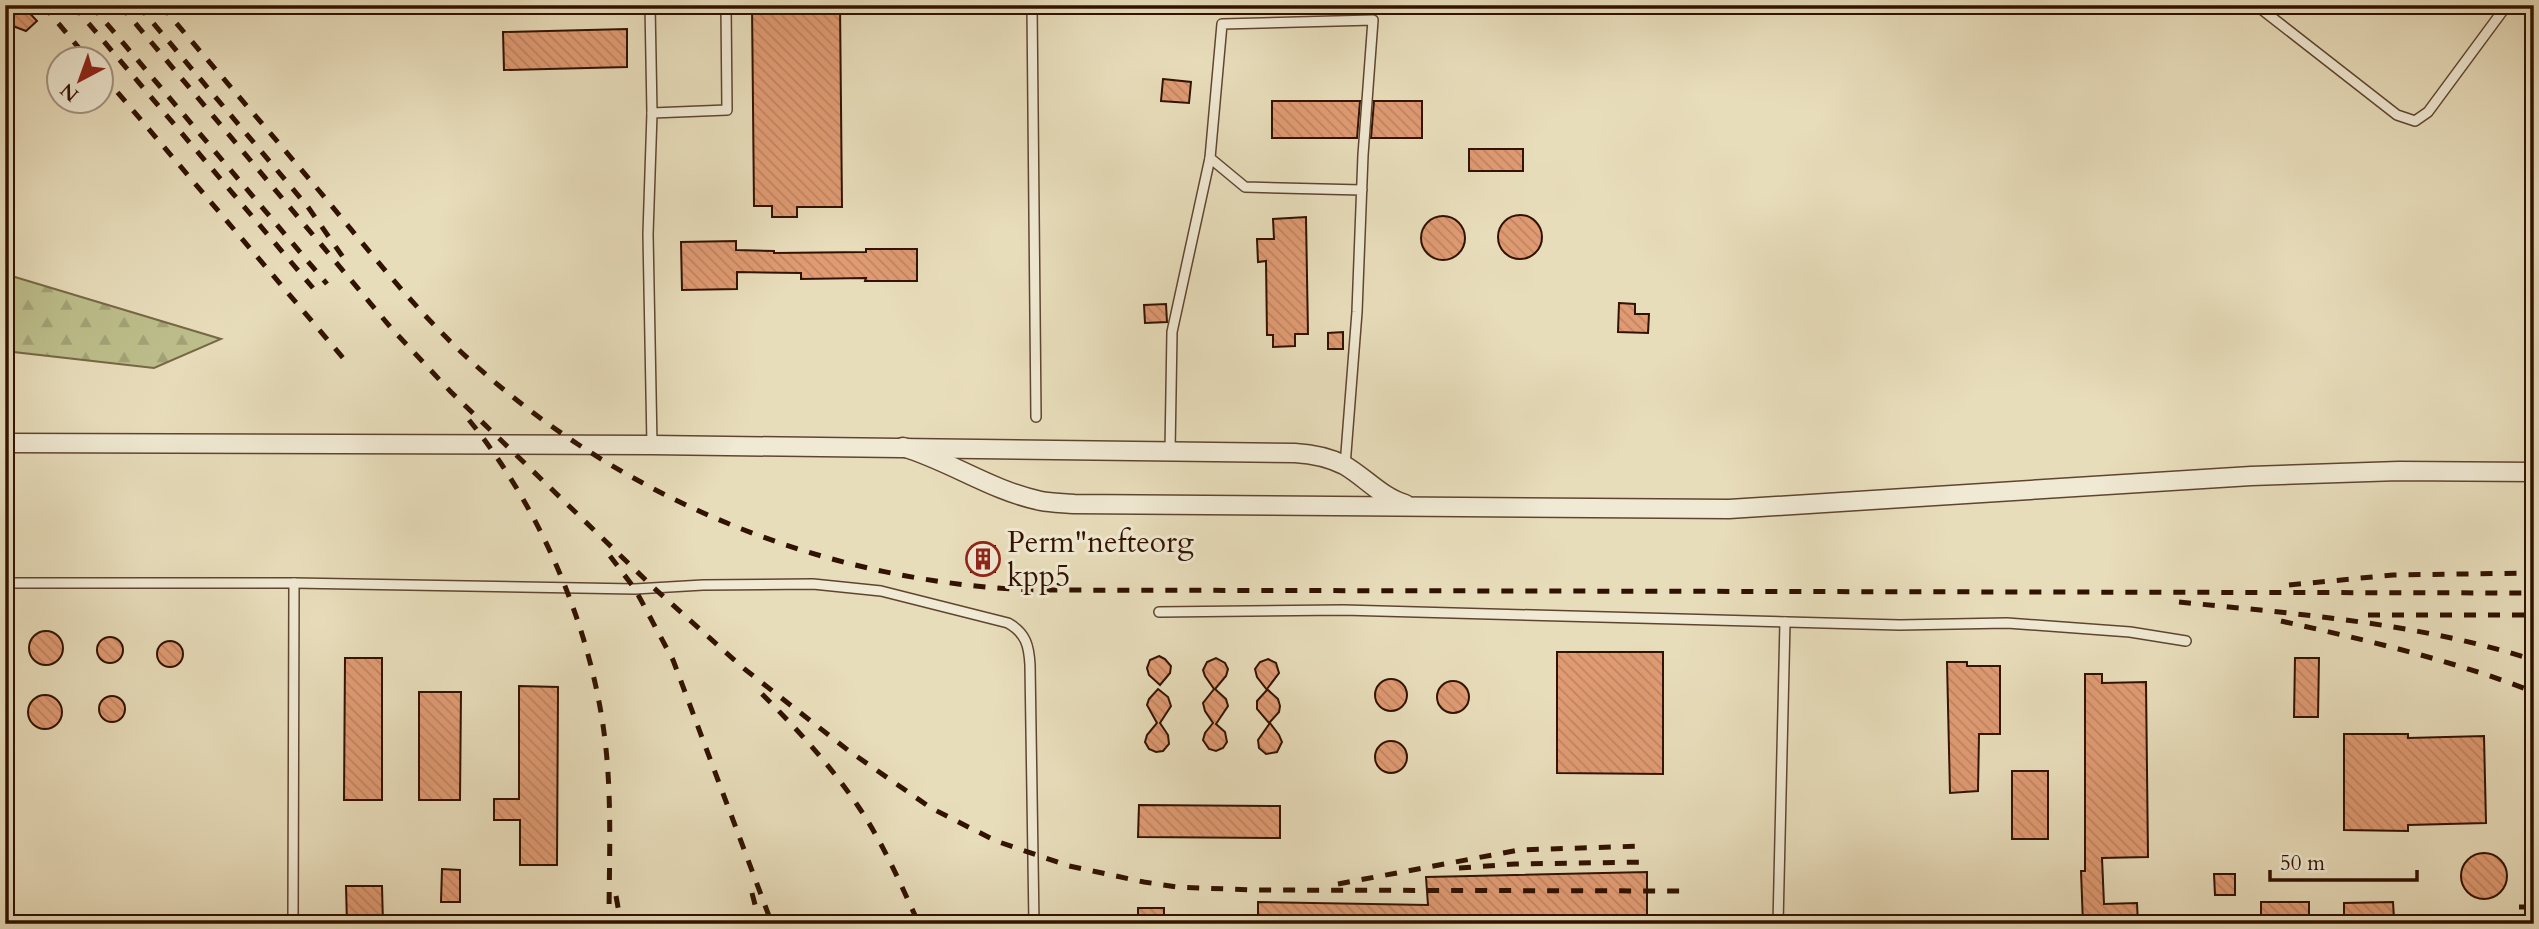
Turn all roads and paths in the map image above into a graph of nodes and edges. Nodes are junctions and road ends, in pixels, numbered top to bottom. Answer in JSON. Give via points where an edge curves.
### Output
{"nodes":[{"id":1,"x":650,"y":5,"type":"edge"},
{"id":2,"x":726,"y":5,"type":"edge"},
{"id":3,"x":1032,"y":5,"type":"edge"},
{"id":4,"x":2256,"y":5,"type":"edge"},
{"id":5,"x":2507,"y":5,"type":"edge"},
{"id":6,"x":652,"y":113,"type":"junction"},
{"id":7,"x":1210,"y":158,"type":"junction"},
{"id":8,"x":1362,"y":190,"type":"junction"},
{"id":9,"x":1035,"y":417,"type":"dead end"},
{"id":10,"x":5,"y":443,"type":"edge"},
{"id":11,"x":652,"y":445,"type":"junction"},
{"id":12,"x":903,"y":447,"type":"junction"},
{"id":13,"x":1170,"y":451,"type":"junction"},
{"id":14,"x":1345,"y":466,"type":"junction"},
{"id":15,"x":2534,"y":472,"type":"edge"},
{"id":16,"x":1415,"y":507,"type":"junction"},
{"id":17,"x":5,"y":583,"type":"edge"},
{"id":18,"x":294,"y":583,"type":"junction"},
{"id":19,"x":1159,"y":612,"type":"dead end"},
{"id":20,"x":1785,"y":622,"type":"junction"},
{"id":21,"x":2186,"y":641,"type":"dead end"},
{"id":22,"x":293,"y":924,"type":"edge"},
{"id":23,"x":1034,"y":924,"type":"edge"},
{"id":24,"x":1778,"y":924,"type":"edge"}],
"edges":[{"from":1,"to":6,"type":"lane"},
{"from":2,"to":6,"type":"lane","via":[[727,110]]},
{"from":3,"to":9,"type":"lane"},
{"from":4,"to":5,"type":"lane","via":[[2397,115],[2415,121],[2428,112]]},
{"from":6,"to":11,"type":"lane","via":[[648,234]]},
{"from":7,"to":8,"type":"lane","via":[[1245,187]]},
{"from":7,"to":8,"type":"lane","via":[[1222,24],[1373,20]]},
{"from":7,"to":13,"type":"lane","via":[[1172,332]]},
{"from":8,"to":14,"type":"lane"},
{"from":10,"to":11,"type":"street"},
{"from":11,"to":12,"type":"street"},
{"from":12,"to":13,"type":"street"},
{"from":12,"to":16,"type":"street","via":[[1042,501]]},
{"from":13,"to":14,"type":"street","via":[[1304,453]]},
{"from":14,"to":16,"type":"street","via":[[1387,496]]},
{"from":15,"to":16,"type":"street","via":[[2265,475],[1729,509]]},
{"from":17,"to":18,"type":"lane"},
{"from":18,"to":22,"type":"lane"},
{"from":18,"to":23,"type":"lane","via":[[621,589],[846,586],[1008,623],[1028,643],[1030,665]]},
{"from":19,"to":20,"type":"lane","via":[[1357,611]]},
{"from":20,"to":21,"type":"lane","via":[[2007,622]]},
{"from":20,"to":24,"type":"lane"}]}
